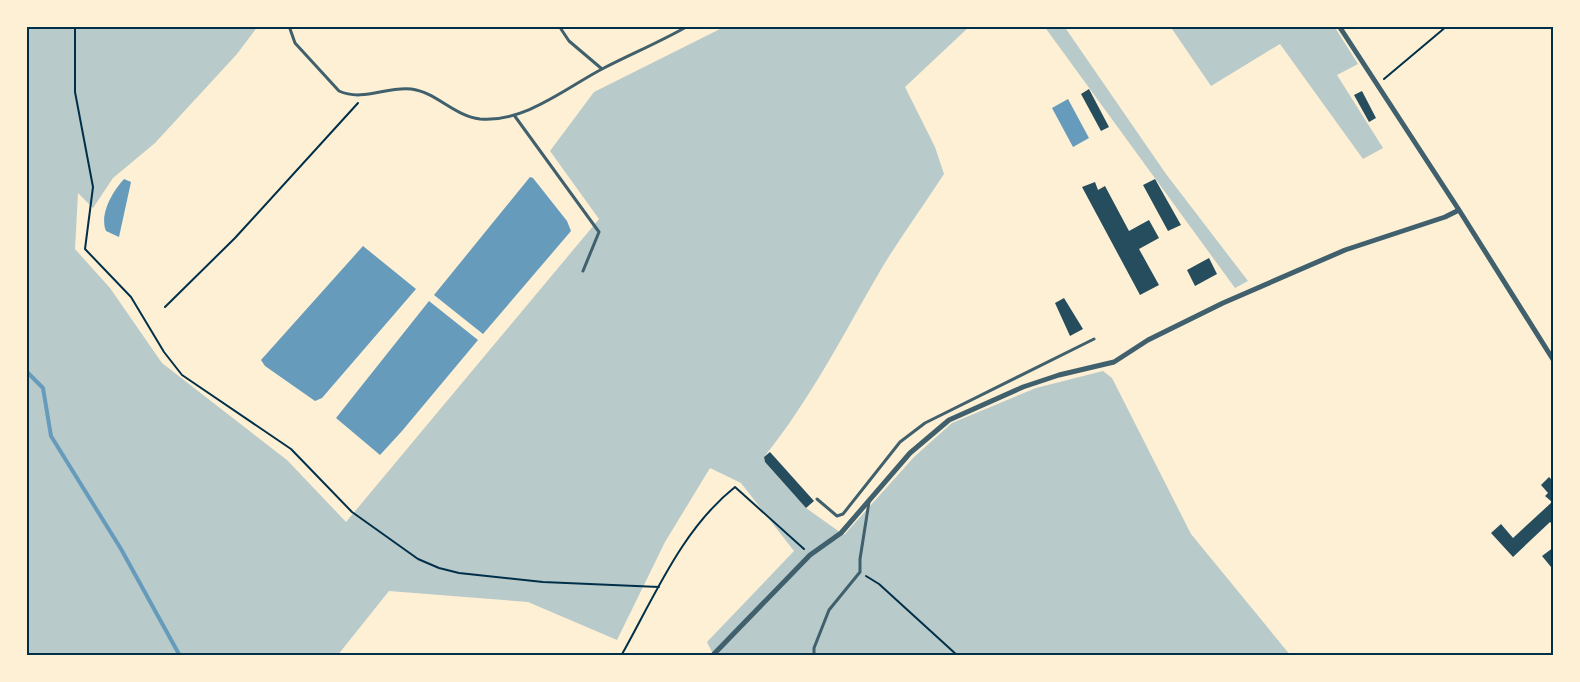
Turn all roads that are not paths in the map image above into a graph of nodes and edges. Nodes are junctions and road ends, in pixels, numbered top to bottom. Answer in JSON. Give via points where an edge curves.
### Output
{"nodes":[{"id":1,"x":289,"y":26,"type":"edge"},
{"id":2,"x":559,"y":26,"type":"edge"},
{"id":3,"x":688,"y":26,"type":"edge"},
{"id":4,"x":1339,"y":26,"type":"edge"},
{"id":5,"x":602,"y":69,"type":"junction"},
{"id":6,"x":514,"y":115,"type":"junction"},
{"id":7,"x":1459,"y":210,"type":"junction"},
{"id":8,"x":583,"y":271,"type":"dead end"},
{"id":9,"x":1094,"y":339,"type":"dead end"},
{"id":10,"x":1554,"y":361,"type":"edge"},
{"id":11,"x":817,"y":499,"type":"dead end"},
{"id":12,"x":870,"y":499,"type":"junction"},
{"id":13,"x":712,"y":656,"type":"edge"},
{"id":14,"x":814,"y":656,"type":"edge"}],
"edges":[{"from":1,"to":6,"type":"lane","via":[[295,43],[340,91],[347,94],[368,95],[410,89],[473,118],[495,119]]},
{"from":2,"to":5,"type":"lane","via":[[569,41]]},
{"from":3,"to":5,"type":"lane"},
{"from":4,"to":7,"type":"street"},
{"from":5,"to":6,"type":"lane"},
{"from":6,"to":8,"type":"lane","via":[[599,232]]},
{"from":7,"to":10,"type":"street"},
{"from":7,"to":12,"type":"street","via":[[1345,250],[1223,303],[1148,340],[1114,362],[1059,374],[949,420],[910,453]]},
{"from":9,"to":11,"type":"lane","via":[[925,422],[900,442],[843,514],[837,516]]},
{"from":12,"to":13,"type":"street","via":[[841,533],[810,555]]},
{"from":12,"to":14,"type":"lane","via":[[860,572],[829,610]]}]}
